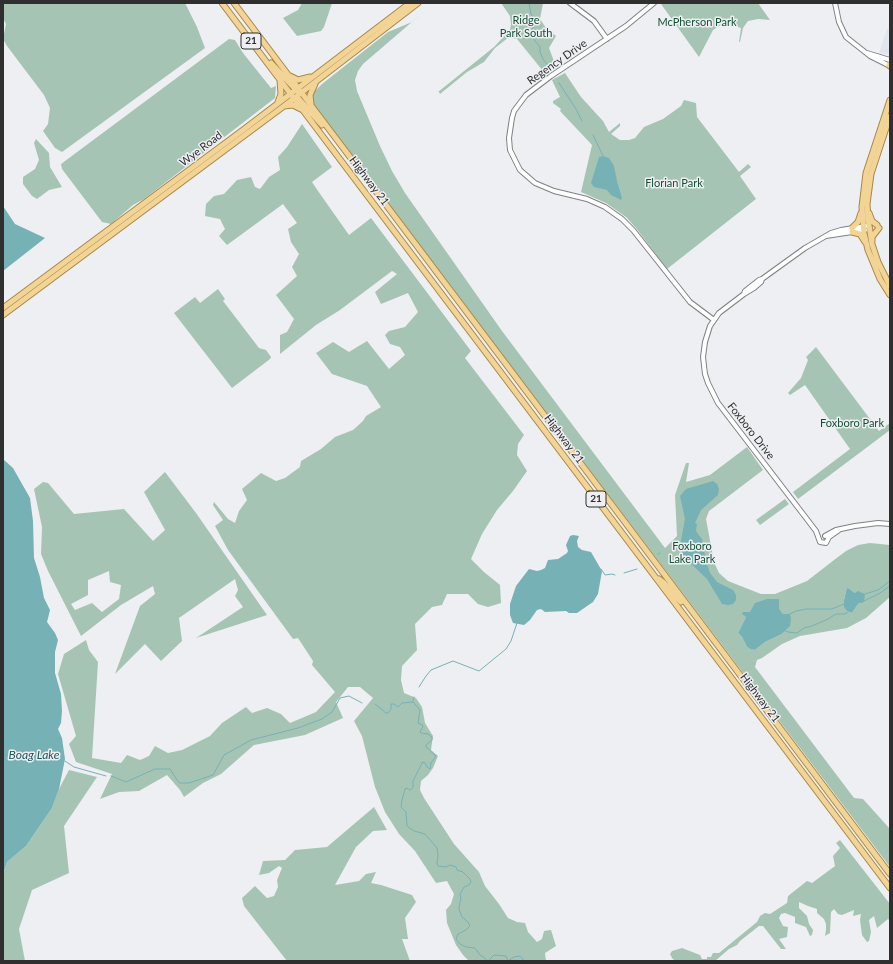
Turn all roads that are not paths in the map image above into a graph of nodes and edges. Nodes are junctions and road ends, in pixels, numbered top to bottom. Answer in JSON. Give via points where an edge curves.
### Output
{"nodes":[{"id":1,"x":222,"y":3,"type":"edge"},
{"id":2,"x":234,"y":3,"type":"edge"},
{"id":3,"x":410,"y":3,"type":"edge"},
{"id":4,"x":418,"y":3,"type":"edge"},
{"id":5,"x":570,"y":3,"type":"edge"},
{"id":6,"x":654,"y":3,"type":"edge"},
{"id":7,"x":835,"y":3,"type":"edge"},
{"id":8,"x":608,"y":39,"type":"junction"},
{"id":9,"x":254,"y":45,"type":"junction"},
{"id":10,"x":890,"y":64,"type":"edge"},
{"id":11,"x":287,"y":74,"type":"junction"},
{"id":12,"x":316,"y":78,"type":"junction"},
{"id":13,"x":280,"y":79,"type":"junction"},
{"id":14,"x":296,"y":93,"type":"junction"},
{"id":15,"x":890,"y":100,"type":"edge"},
{"id":16,"x":277,"y":104,"type":"junction"},
{"id":17,"x":284,"y":106,"type":"junction"},
{"id":18,"x":312,"y":107,"type":"junction"},
{"id":19,"x":303,"y":110,"type":"junction"},
{"id":20,"x":890,"y":116,"type":"edge"},
{"id":21,"x":338,"y":142,"type":"junction"},
{"id":22,"x":865,"y":206,"type":"junction"},
{"id":23,"x":866,"y":228,"type":"junction"},
{"id":24,"x":852,"y":230,"type":"junction"},
{"id":25,"x":869,"y":245,"type":"junction"},
{"id":26,"x":890,"y":286,"type":"edge"},
{"id":27,"x":890,"y":295,"type":"edge"},
{"id":28,"x":3,"y":308,"type":"edge"},
{"id":29,"x":724,"y":309,"type":"junction"},
{"id":30,"x":3,"y":315,"type":"edge"},
{"id":31,"x":714,"y":320,"type":"junction"},
{"id":32,"x":709,"y":331,"type":"junction"},
{"id":33,"x":890,"y":524,"type":"edge"},
{"id":34,"x":656,"y":578,"type":"junction"},
{"id":35,"x":696,"y":617,"type":"junction"},
{"id":36,"x":890,"y":874,"type":"edge"},
{"id":37,"x":890,"y":888,"type":"edge"}],
"edges":[{"from":1,"to":9,"type":"main road","name":"Highway 21","number":"21"},
{"from":2,"to":11,"type":"main road","name":"Highway 21","number":"21"},
{"from":3,"to":12,"type":"main road","name":"Wye Road"},
{"from":4,"to":12,"type":"main road","name":"Wye Road"},
{"from":5,"to":8,"type":"street","via":[[594,21]]},
{"from":6,"to":8,"type":"street","name":"Regency Drive"},
{"from":7,"to":10,"type":"street","via":[[841,29],[851,42],[870,56]]},
{"from":8,"to":31,"type":"street","name":"Regency Drive","via":[[526,95],[514,111],[509,138],[510,150],[520,170],[535,183],[554,191],[587,199],[622,219],[690,302]]},
{"from":9,"to":13,"type":"main road","name":"Highway 21","number":"21"},
{"from":9,"to":14,"type":"main road"},
{"from":11,"to":12,"type":"main road","via":[[298,80]]},
{"from":11,"to":14,"type":"main road","name":"Highway 21","number":"21"},
{"from":12,"to":14,"type":"main road","name":"Wye Road"},
{"from":12,"to":18,"type":"main road","via":[[309,98]]},
{"from":13,"to":14,"type":"main road","name":"Highway 21","number":"21"},
{"from":13,"to":16,"type":"main road","via":[[281,94]]},
{"from":14,"to":16,"type":"main road","name":"Wye Road"},
{"from":14,"to":17,"type":"main road","name":"Wye Road"},
{"from":14,"to":18,"type":"main road","name":"Highway 21","number":"21"},
{"from":14,"to":19,"type":"main road","name":"Highway 21","number":"21"},
{"from":14,"to":21,"type":"main road"},
{"from":15,"to":22,"type":"main road","via":[[866,173]]},
{"from":16,"to":28,"type":"main road","name":"Wye Road"},
{"from":17,"to":19,"type":"main road","via":[[295,106]]},
{"from":17,"to":30,"type":"main road","name":"Wye Road"},
{"from":18,"to":21,"type":"main road","name":"Highway 21","number":"21"},
{"from":19,"to":34,"type":"main road","name":"Highway 21","number":"21"},
{"from":20,"to":22,"type":"main road","via":[[871,174]]},
{"from":21,"to":35,"type":"main road","name":"Highway 21","number":"21"},
{"from":22,"to":23,"type":"main road"},
{"from":22,"to":24,"type":"main road"},
{"from":22,"to":25,"type":"main road","via":[[878,226]]},
{"from":23,"to":24,"type":"street","name":"Foxboro Drive"},
{"from":23,"to":25,"type":"main road"},
{"from":24,"to":25,"type":"main road","via":[[860,234]]},
{"from":24,"to":29,"type":"street","name":"Foxboro Drive","via":[[831,233],[805,248]]},
{"from":25,"to":26,"type":"main road"},
{"from":25,"to":27,"type":"main road","via":[[875,269]]},
{"from":29,"to":31,"type":"street","name":"Foxboro Drive"},
{"from":29,"to":32,"type":"street","name":"Foxboro Drive"},
{"from":31,"to":32,"type":"street","name":"Foxboro Drive"},
{"from":32,"to":33,"type":"street","name":"Foxboro Drive","via":[[705,342],[704,361],[705,374],[712,392],[816,531],[824,537],[832,531],[878,523]]},
{"from":34,"to":35,"type":"main road","via":[[664,582]]},
{"from":34,"to":37,"type":"main road","name":"Highway 21","number":"21"},
{"from":35,"to":36,"type":"main road","name":"Highway 21","number":"21"}]}
